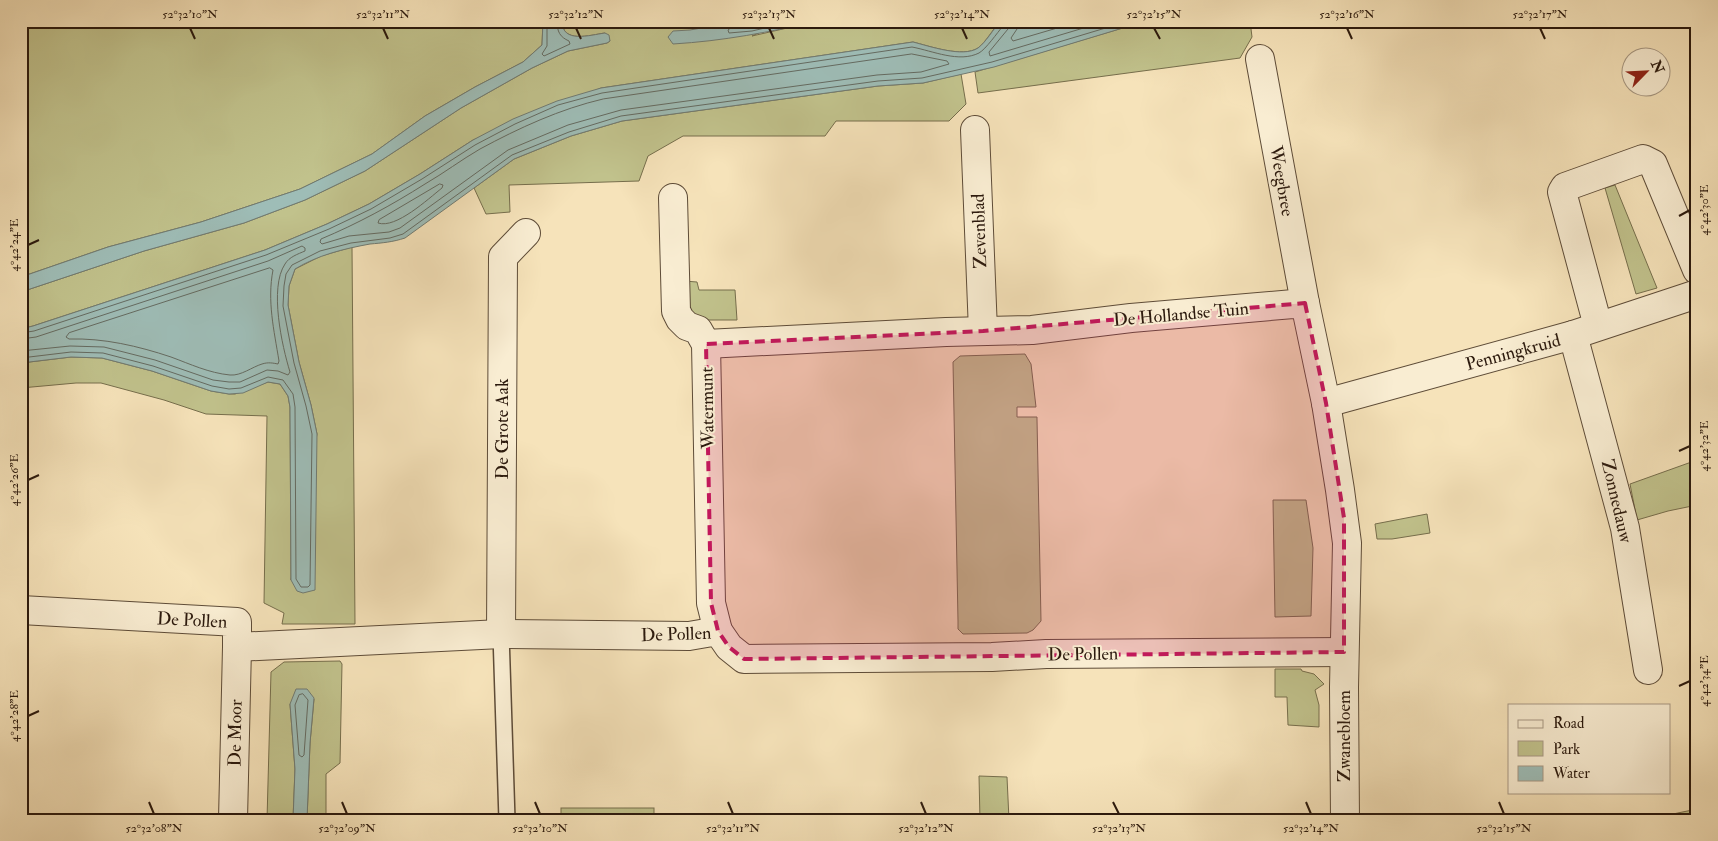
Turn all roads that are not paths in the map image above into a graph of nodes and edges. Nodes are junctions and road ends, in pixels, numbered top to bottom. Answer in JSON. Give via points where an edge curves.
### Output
{"nodes":[{"id":1,"x":1260,"y":59,"type":"dead end"},
{"id":2,"x":975,"y":130,"type":"dead end"},
{"id":3,"x":673,"y":198,"type":"dead end"},
{"id":4,"x":526,"y":233,"type":"dead end"},
{"id":5,"x":1697,"y":270,"type":"edge"},
{"id":6,"x":1697,"y":294,"type":"edge"},
{"id":7,"x":1305,"y":303,"type":"junction"},
{"id":8,"x":1598,"y":326,"type":"junction"},
{"id":9,"x":983,"y":332,"type":"junction"},
{"id":10,"x":1573,"y":335,"type":"junction"},
{"id":11,"x":706,"y":344,"type":"junction"},
{"id":12,"x":1326,"y":402,"type":"junction"},
{"id":13,"x":21,"y":610,"type":"edge"},
{"id":14,"x":718,"y":631,"type":"junction"},
{"id":15,"x":501,"y":634,"type":"junction"},
{"id":16,"x":237,"y":647,"type":"junction"},
{"id":17,"x":1344,"y":652,"type":"junction"},
{"id":18,"x":1648,"y":670,"type":"dead end"},
{"id":19,"x":233,"y":820,"type":"edge"},
{"id":20,"x":507,"y":820,"type":"edge"},
{"id":21,"x":1345,"y":820,"type":"edge"}],
"edges":[{"from":1,"to":7,"type":"street","name":"Weegbree"},
{"from":2,"to":9,"type":"street","name":"Zevenblad"},
{"from":3,"to":11,"type":"street","name":"Watermunt","via":[[676,311],[686,326],[698,330]]},
{"from":4,"to":15,"type":"street","name":"De Grote Aak","via":[[503,257]]},
{"from":5,"to":8,"type":"street","via":[[1653,164],[1644,159],[1565,187],[1562,192]]},
{"from":6,"to":8,"type":"street","name":"Penningkruid"},
{"from":7,"to":9,"type":"street","name":"De Hollandse Tuin"},
{"from":7,"to":12,"type":"street"},
{"from":8,"to":10,"type":"street","name":"Penningkruid"},
{"from":9,"to":11,"type":"street","name":"De Hollandse Tuin"},
{"from":10,"to":12,"type":"street","name":"Penningkruid"},
{"from":10,"to":18,"type":"street","name":"Zonnedauw","via":[[1625,528]]},
{"from":11,"to":14,"type":"street","name":"Watermunt","via":[[711,603]]},
{"from":12,"to":17,"type":"street","via":[[1347,543]]},
{"from":13,"to":16,"type":"street","name":"De Pollen","via":[[237,622]]},
{"from":14,"to":15,"type":"street","name":"De Pollen","via":[[689,636]]},
{"from":14,"to":17,"type":"street","name":"De Pollen","via":[[729,647],[744,659]]},
{"from":15,"to":16,"type":"street","name":"De Pollen"},
{"from":15,"to":20,"type":"lane"},
{"from":16,"to":19,"type":"street","name":"De Moor"},
{"from":17,"to":21,"type":"street","name":"Zwanebloem"}]}
